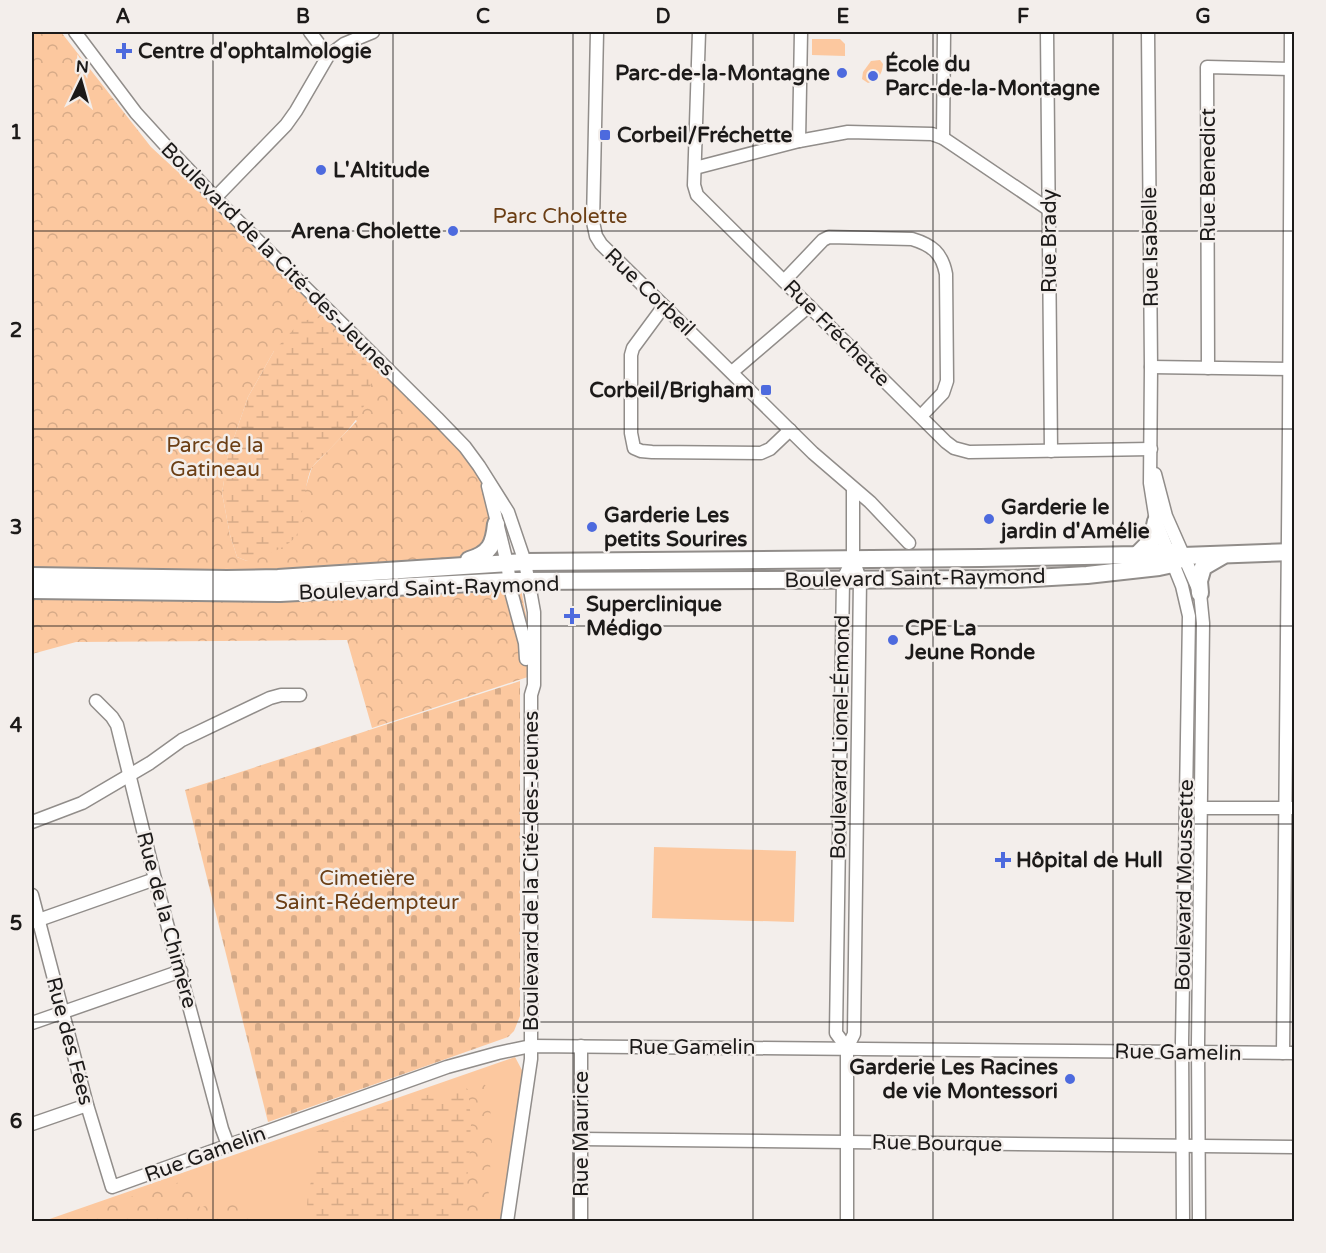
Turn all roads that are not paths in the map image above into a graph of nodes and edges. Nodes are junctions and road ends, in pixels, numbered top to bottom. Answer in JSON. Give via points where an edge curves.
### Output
{"nodes":[{"id":1,"x":75,"y":32,"type":"edge"},
{"id":2,"x":310,"y":32,"type":"edge"},
{"id":3,"x":374,"y":32,"type":"edge"},
{"id":4,"x":597,"y":32,"type":"edge"},
{"id":5,"x":699,"y":32,"type":"edge"},
{"id":6,"x":801,"y":32,"type":"edge"},
{"id":7,"x":944,"y":32,"type":"edge"},
{"id":8,"x":1047,"y":32,"type":"edge"},
{"id":9,"x":1148,"y":32,"type":"edge"},
{"id":10,"x":1291,"y":32,"type":"edge"},
{"id":11,"x":328,"y":56,"type":"junction"},
{"id":12,"x":1292,"y":69,"type":"junction"},
{"id":13,"x":943,"y":138,"type":"junction"},
{"id":14,"x":799,"y":141,"type":"junction"},
{"id":15,"x":695,"y":168,"type":"junction"},
{"id":16,"x":215,"y":198,"type":"junction"},
{"id":17,"x":1293,"y":204,"type":"edge"},
{"id":18,"x":1048,"y":209,"type":"junction"},
{"id":19,"x":784,"y":281,"type":"junction"},
{"id":20,"x":664,"y":306,"type":"junction"},
{"id":21,"x":809,"y":306,"type":"junction"},
{"id":22,"x":1151,"y":367,"type":"junction"},
{"id":23,"x":1208,"y":368,"type":"junction"},
{"id":24,"x":1292,"y":369,"type":"edge"},
{"id":25,"x":732,"y":372,"type":"junction"},
{"id":26,"x":921,"y":416,"type":"junction"},
{"id":27,"x":790,"y":430,"type":"junction"},
{"id":28,"x":1051,"y":451,"type":"junction"},
{"id":29,"x":1151,"y":455,"type":"junction"},
{"id":30,"x":487,"y":480,"type":"junction"},
{"id":31,"x":853,"y":489,"type":"junction"},
{"id":32,"x":1156,"y":521,"type":"junction"},
{"id":33,"x":496,"y":524,"type":"junction"},
{"id":34,"x":909,"y":543,"type":"dead end"},
{"id":35,"x":1291,"y":552,"type":"edge"},
{"id":36,"x":1226,"y":554,"type":"junction"},
{"id":37,"x":1137,"y":555,"type":"junction"},
{"id":38,"x":1175,"y":557,"type":"junction"},
{"id":39,"x":853,"y":558,"type":"junction"},
{"id":40,"x":507,"y":562,"type":"junction"},
{"id":41,"x":525,"y":562,"type":"junction"},
{"id":42,"x":451,"y":565,"type":"junction"},
{"id":43,"x":32,"y":576,"type":"edge"},
{"id":44,"x":843,"y":579,"type":"junction"},
{"id":45,"x":860,"y":579,"type":"junction"},
{"id":46,"x":511,"y":581,"type":"junction"},
{"id":47,"x":529,"y":582,"type":"junction"},
{"id":48,"x":32,"y":590,"type":"edge"},
{"id":49,"x":1200,"y":593,"type":"junction"},
{"id":50,"x":300,"y":695,"type":"dead end"},
{"id":51,"x":531,"y":695,"type":"junction"},
{"id":52,"x":96,"y":701,"type":"dead end"},
{"id":53,"x":129,"y":776,"type":"junction"},
{"id":54,"x":1186,"y":808,"type":"junction"},
{"id":55,"x":1200,"y":808,"type":"junction"},
{"id":56,"x":1289,"y":808,"type":"edge"},
{"id":57,"x":32,"y":822,"type":"edge"},
{"id":58,"x":155,"y":879,"type":"junction"},
{"id":59,"x":32,"y":895,"type":"edge"},
{"id":60,"x":35,"y":921,"type":"edge"},
{"id":61,"x":181,"y":971,"type":"junction"},
{"id":62,"x":62,"y":1012,"type":"junction"},
{"id":63,"x":32,"y":1023,"type":"edge"},
{"id":64,"x":531,"y":1046,"type":"junction"},
{"id":65,"x":581,"y":1046,"type":"junction"},
{"id":66,"x":847,"y":1048,"type":"junction"},
{"id":67,"x":1182,"y":1052,"type":"junction"},
{"id":68,"x":1198,"y":1052,"type":"junction"},
{"id":69,"x":1288,"y":1053,"type":"edge"},
{"id":70,"x":87,"y":1105,"type":"junction"},
{"id":71,"x":32,"y":1124,"type":"edge"},
{"id":72,"x":580,"y":1139,"type":"junction"},
{"id":73,"x":847,"y":1142,"type":"junction"},
{"id":74,"x":228,"y":1145,"type":"junction"},
{"id":75,"x":1182,"y":1147,"type":"junction"},
{"id":76,"x":1198,"y":1147,"type":"junction"},
{"id":77,"x":1294,"y":1147,"type":"edge"},
{"id":78,"x":112,"y":1187,"type":"joint"},
{"id":79,"x":507,"y":1221,"type":"edge"},
{"id":80,"x":581,"y":1221,"type":"edge"},
{"id":81,"x":847,"y":1221,"type":"edge"},
{"id":82,"x":1183,"y":1221,"type":"edge"},
{"id":83,"x":1198,"y":1221,"type":"edge"}],
"edges":[{"from":1,"to":16,"type":"street","name":"Boulevard de la Cité-des-Jeunes","via":[[136,113]]},
{"from":2,"to":11,"type":"street"},
{"from":3,"to":11,"type":"street","via":[[344,44]]},
{"from":4,"to":20,"type":"street","name":"Rue Corbeil","via":[[593,226],[608,252]]},
{"from":5,"to":15,"type":"street","name":"Rue Fréchette"},
{"from":6,"to":14,"type":"street"},
{"from":7,"to":13,"type":"street"},
{"from":8,"to":18,"type":"street","name":"Rue Brady"},
{"from":9,"to":22,"type":"street","name":"Rue Isabelle"},
{"from":10,"to":12,"type":"street"},
{"from":11,"to":16,"type":"street","via":[[291,118]]},
{"from":12,"to":17,"type":"street"},
{"from":12,"to":23,"type":"street","name":"Rue Benedict","via":[[1208,67]]},
{"from":13,"to":14,"type":"street","via":[[932,134],[858,131]]},
{"from":13,"to":18,"type":"street"},
{"from":14,"to":15,"type":"street"},
{"from":15,"to":19,"type":"street","name":"Rue Fréchette","via":[[694,185],[699,198]]},
{"from":16,"to":30,"type":"street","name":"Boulevard de la Cité-des-Jeunes","via":[[465,447]]},
{"from":17,"to":24,"type":"street"},
{"from":18,"to":28,"type":"street","name":"Rue Brady"},
{"from":19,"to":21,"type":"street","name":"Rue Fréchette"},
{"from":19,"to":26,"type":"street","via":[[829,237],[912,239],[939,253],[946,274],[947,381],[943,393]]},
{"from":20,"to":25,"type":"street","name":"Rue Corbeil"},
{"from":20,"to":27,"type":"street","via":[[631,355],[630,433],[634,448],[652,452],[760,453]]},
{"from":21,"to":25,"type":"street"},
{"from":21,"to":26,"type":"street","name":"Rue Fréchette"},
{"from":22,"to":23,"type":"street"},
{"from":22,"to":29,"type":"street","name":"Rue Isabelle"},
{"from":23,"to":24,"type":"street"},
{"from":24,"to":35,"type":"street"},
{"from":25,"to":27,"type":"street","name":"Rue Corbeil"},
{"from":26,"to":28,"type":"street","name":"Rue Fréchette","via":[[946,442],[961,450]]},
{"from":27,"to":31,"type":"street","name":"Rue Corbeil"},
{"from":28,"to":29,"type":"street","name":"Rue Fréchette"},
{"from":29,"to":32,"type":"street","name":"Rue Isabelle","via":[[1150,483]]},
{"from":29,"to":38,"type":"street","name":"Rue Isabelle"},
{"from":30,"to":33,"type":"street","name":"Boulevard de la Cité-des-Jeunes"},
{"from":30,"to":41,"type":"street","name":"Boulevard de la Cité-des-Jeunes","via":[[508,512]]},
{"from":31,"to":34,"type":"street","name":"Rue Corbeil"},
{"from":31,"to":39,"type":"street"},
{"from":32,"to":37,"type":"main road","via":[[1152,540]]},
{"from":32,"to":38,"type":"street","name":"Rue Isabelle"},
{"from":33,"to":40,"type":"street","name":"Boulevard de la Cité-des-Jeunes"},
{"from":33,"to":42,"type":"main road","via":[[493,544],[486,553]]},
{"from":35,"to":36,"type":"main road","name":"Boulevard Saint-Raymond"},
{"from":35,"to":56,"type":"street"},
{"from":36,"to":38,"type":"main road","name":"Boulevard Saint-Raymond"},
{"from":36,"to":49,"type":"main road","via":[[1203,567],[1198,581]]},
{"from":37,"to":38,"type":"main road","name":"Boulevard Saint-Raymond"},
{"from":37,"to":39,"type":"main road","name":"Boulevard Saint-Raymond"},
{"from":38,"to":45,"type":"main road","name":"Boulevard Saint-Raymond","via":[[1053,577]]},
{"from":38,"to":49,"type":"street","name":"Boulevard Moussette"},
{"from":38,"to":54,"type":"street","name":"Boulevard Moussette","via":[[1189,616]]},
{"from":39,"to":41,"type":"main road","name":"Boulevard Saint-Raymond"},
{"from":39,"to":44,"type":"street","name":"Boulevard Lionel-Émond"},
{"from":39,"to":45,"type":"street","name":"Boulevard Lionel-Émond"},
{"from":40,"to":41,"type":"main road","name":"Boulevard Saint-Raymond"},
{"from":40,"to":42,"type":"main road","name":"Boulevard Saint-Raymond"},
{"from":40,"to":46,"type":"street","name":"Boulevard de la Cité-des-Jeunes"},
{"from":41,"to":47,"type":"street","name":"Boulevard de la Cité-des-Jeunes"},
{"from":42,"to":43,"type":"main road","name":"Boulevard Saint-Raymond","via":[[278,578]]},
{"from":44,"to":45,"type":"main road","name":"Boulevard Saint-Raymond"},
{"from":44,"to":47,"type":"main road","name":"Boulevard Saint-Raymond"},
{"from":44,"to":66,"type":"street","name":"Boulevard Lionel-Émond","via":[[836,1033]]},
{"from":45,"to":66,"type":"street","name":"Boulevard Lionel-Émond","via":[[854,1034]]},
{"from":46,"to":47,"type":"main road","name":"Boulevard Saint-Raymond"},
{"from":46,"to":48,"type":"main road","name":"Boulevard Saint-Raymond","via":[[280,593]]},
{"from":46,"to":51,"type":"street","name":"Boulevard de la Cité-des-Jeunes","via":[[525,643]]},
{"from":47,"to":51,"type":"street","name":"Boulevard de la Cité-des-Jeunes","via":[[534,612]]},
{"from":49,"to":55,"type":"street","name":"Boulevard Moussette"},
{"from":50,"to":53,"type":"street","via":[[270,698],[182,740]]},
{"from":51,"to":64,"type":"street","name":"Boulevard de la Cité-des-Jeunes"},
{"from":52,"to":53,"type":"street","name":"Rue de la Chimère","via":[[117,725]]},
{"from":53,"to":57,"type":"street","via":[[82,803]]},
{"from":53,"to":58,"type":"street","name":"Rue de la Chimère"},
{"from":54,"to":55,"type":"street"},
{"from":54,"to":67,"type":"street","name":"Boulevard Moussette"},
{"from":55,"to":56,"type":"street"},
{"from":55,"to":68,"type":"street","name":"Boulevard Moussette"},
{"from":56,"to":69,"type":"street"},
{"from":58,"to":60,"type":"street"},
{"from":58,"to":61,"type":"street","name":"Rue de la Chimère"},
{"from":59,"to":60,"type":"street","name":"Rue des Fées"},
{"from":60,"to":62,"type":"street","name":"Rue des Fées"},
{"from":61,"to":62,"type":"street"},
{"from":61,"to":74,"type":"street","name":"Rue de la Chimère"},
{"from":62,"to":63,"type":"street"},
{"from":62,"to":70,"type":"street","name":"Rue des Fées"},
{"from":64,"to":65,"type":"street","name":"Rue Gamelin"},
{"from":64,"to":74,"type":"street","name":"Rue Gamelin","via":[[447,1068]]},
{"from":64,"to":79,"type":"street","name":"Boulevard de la Cité-des-Jeunes"},
{"from":65,"to":66,"type":"street","name":"Rue Gamelin"},
{"from":65,"to":72,"type":"street","name":"Rue Maurice"},
{"from":66,"to":67,"type":"street","name":"Rue Gamelin"},
{"from":66,"to":73,"type":"street","name":"Boulevard Lionel-Émond"},
{"from":67,"to":68,"type":"street","name":"Rue Gamelin"},
{"from":67,"to":75,"type":"street","name":"Boulevard Moussette"},
{"from":68,"to":69,"type":"street","name":"Rue Gamelin"},
{"from":68,"to":76,"type":"street","name":"Boulevard Moussette"},
{"from":70,"to":71,"type":"street"},
{"from":70,"to":78,"type":"street","name":"Rue des Fées"},
{"from":72,"to":73,"type":"street","name":"Rue Bourque"},
{"from":72,"to":80,"type":"street","name":"Rue Maurice"},
{"from":73,"to":75,"type":"street","name":"Rue Bourque"},
{"from":73,"to":81,"type":"street","name":"Boulevard Lionel-Émond"},
{"from":74,"to":78,"type":"street","name":"Rue Gamelin"},
{"from":75,"to":76,"type":"street","name":"Rue Bourque"},
{"from":75,"to":82,"type":"street","name":"Boulevard Moussette"},
{"from":76,"to":77,"type":"street","name":"Rue Bourque"},
{"from":76,"to":83,"type":"street","name":"Boulevard Moussette"}]}
